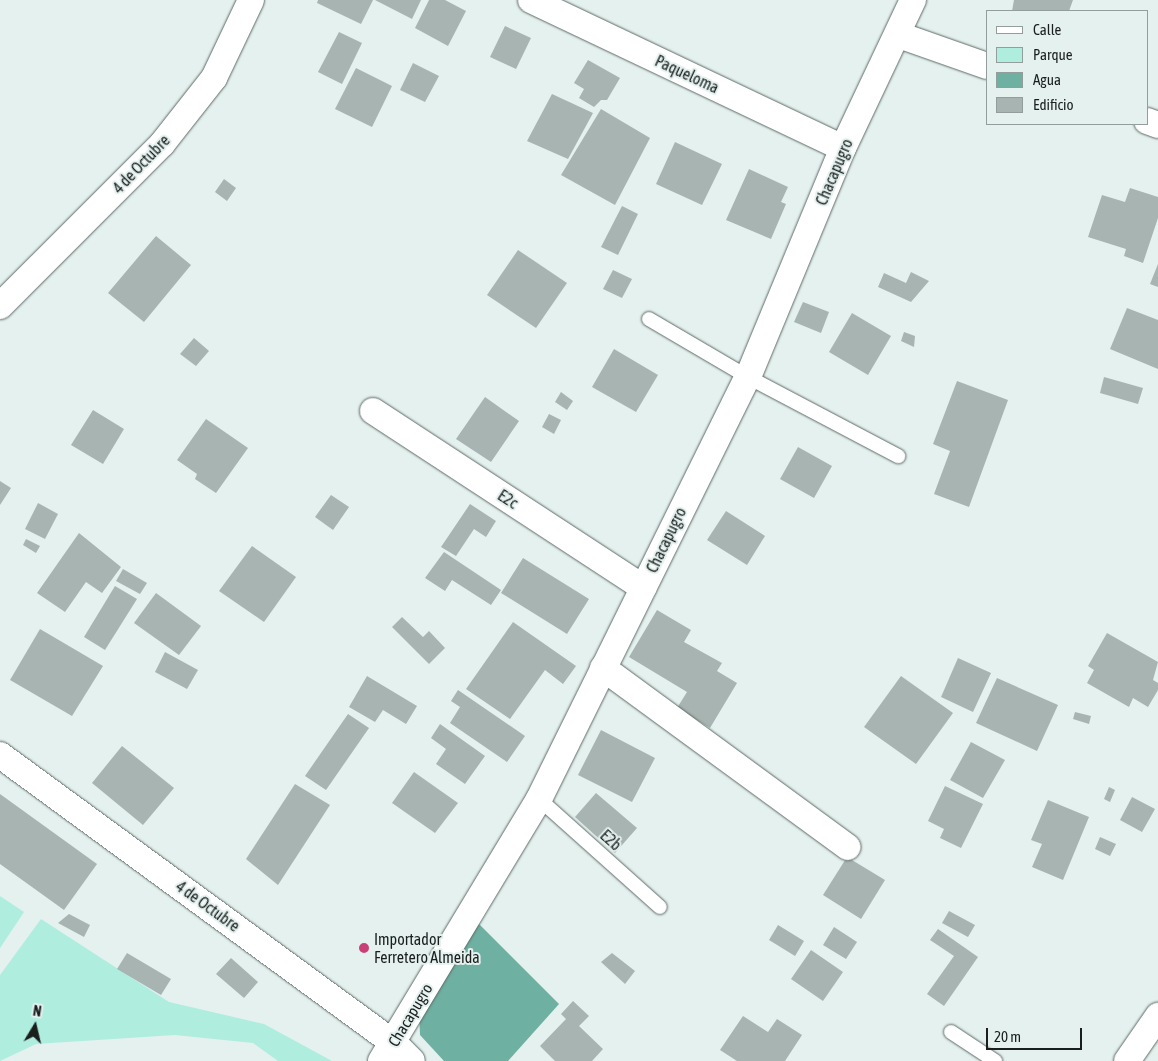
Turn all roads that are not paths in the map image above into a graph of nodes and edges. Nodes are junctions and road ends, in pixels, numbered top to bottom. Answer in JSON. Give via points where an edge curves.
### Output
{"nodes":[{"id":1,"x":251,"y":0,"type":"edge"},
{"id":2,"x":531,"y":0,"type":"edge"},
{"id":3,"x":913,"y":0,"type":"edge"},
{"id":4,"x":899,"y":36,"type":"junction"},
{"id":5,"x":986,"y":66,"type":"edge"},
{"id":6,"x":843,"y":148,"type":"junction"},
{"id":7,"x":0,"y":306,"type":"edge"},
{"id":8,"x":649,"y":319,"type":"dead end"},
{"id":9,"x":748,"y":377,"type":"junction"},
{"id":10,"x":373,"y":411,"type":"dead end"},
{"id":11,"x":898,"y":456,"type":"dead end"},
{"id":12,"x":643,"y":588,"type":"junction"},
{"id":13,"x":603,"y":668,"type":"junction"},
{"id":14,"x":0,"y":755,"type":"edge"},
{"id":15,"x":539,"y":799,"type":"junction"},
{"id":16,"x":848,"y":847,"type":"dead end"},
{"id":17,"x":660,"y":907,"type":"dead end"},
{"id":18,"x":1158,"y":1016,"type":"edge"},
{"id":19,"x":951,"y":1032,"type":"dead end"},
{"id":20,"x":388,"y":1052,"type":"edge"},
{"id":21,"x":412,"y":1061,"type":"edge"},
{"id":22,"x":995,"y":1061,"type":"edge"},
{"id":23,"x":1127,"y":1061,"type":"edge"}],
"edges":[{"from":1,"to":7,"type":"street","name":"4 de Octubre","via":[[214,78],[162,144]]},
{"from":2,"to":6,"type":"street","name":"Paqueloma"},
{"from":3,"to":4,"type":"street","name":"Chacapugro"},
{"from":4,"to":5,"type":"street"},
{"from":4,"to":6,"type":"street","name":"Chacapugro"},
{"from":6,"to":9,"type":"street","name":"Chacapugro"},
{"from":8,"to":9,"type":"lane"},
{"from":9,"to":11,"type":"lane"},
{"from":9,"to":12,"type":"street","name":"Chacapugro"},
{"from":10,"to":12,"type":"street","name":"E2c"},
{"from":12,"to":13,"type":"street","name":"Chacapugro"},
{"from":13,"to":15,"type":"street","name":"Chacapugro"},
{"from":13,"to":16,"type":"street"},
{"from":14,"to":20,"type":"street","name":"4 de Octubre"},
{"from":15,"to":17,"type":"lane","name":"E2b"},
{"from":15,"to":20,"type":"street","name":"Chacapugro"},
{"from":18,"to":23,"type":"street"},
{"from":19,"to":22,"type":"lane"},
{"from":20,"to":21,"type":"street","name":"4 de Octubre"}]}
